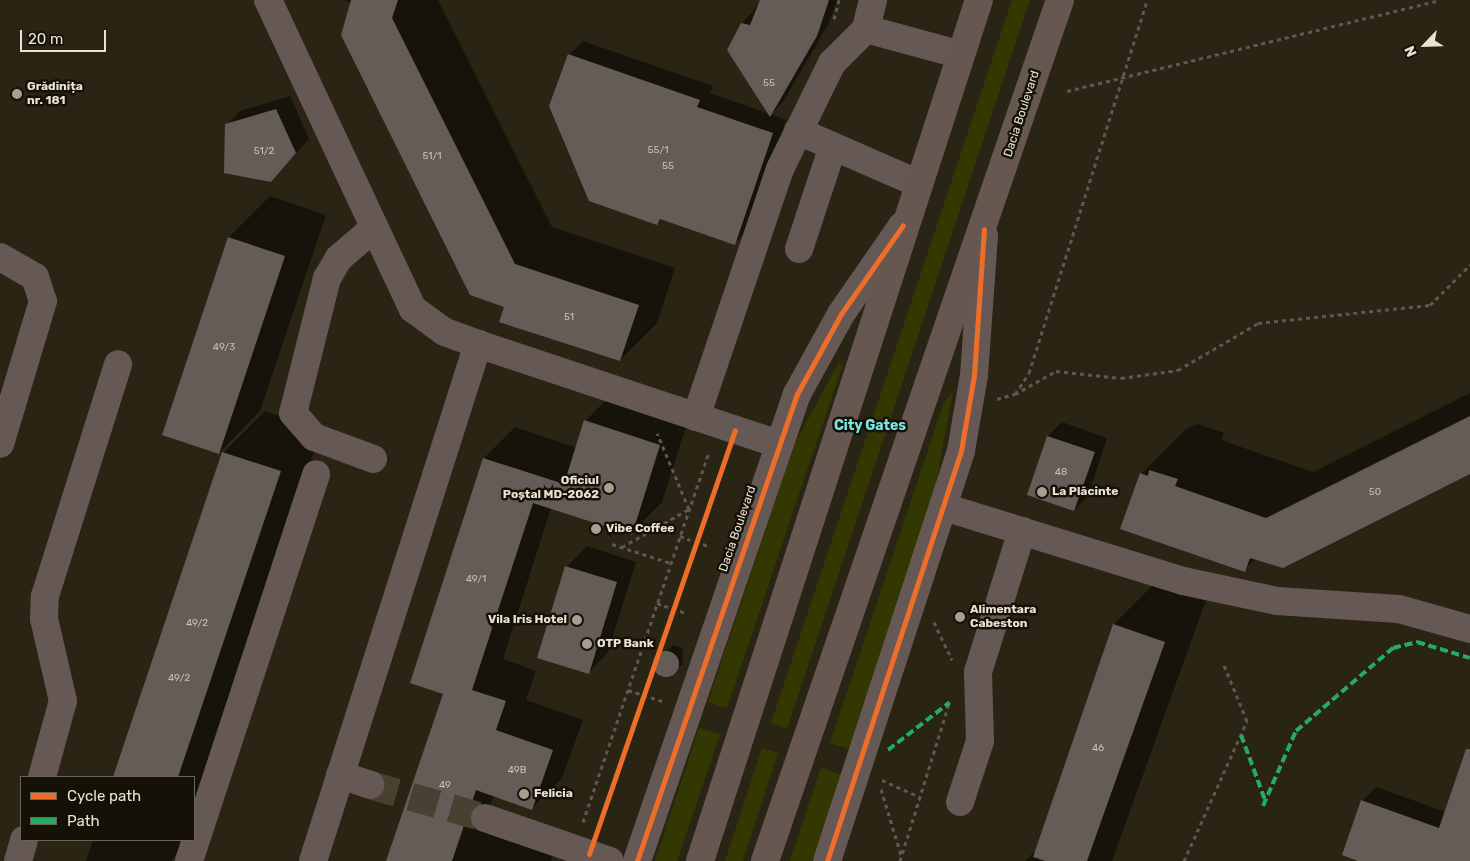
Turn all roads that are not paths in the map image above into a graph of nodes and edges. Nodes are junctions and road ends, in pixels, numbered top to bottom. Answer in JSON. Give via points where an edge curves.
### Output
{"nodes":[{"id":1,"x":873,"y":0,"type":"edge"},
{"id":2,"x":979,"y":0,"type":"edge"},
{"id":3,"x":1060,"y":0,"type":"edge"},
{"id":4,"x":275,"y":4,"type":"edge"},
{"id":5,"x":866,"y":29,"type":"junction"},
{"id":6,"x":961,"y":55,"type":"junction"},
{"id":7,"x":798,"y":131,"type":"junction"},
{"id":8,"x":833,"y":146,"type":"junction"},
{"id":9,"x":918,"y":183,"type":"junction"},
{"id":10,"x":903,"y":225,"type":"junction"},
{"id":11,"x":373,"y":229,"type":"junction"},
{"id":12,"x":984,"y":229,"type":"junction"},
{"id":13,"x":799,"y":250,"type":"dead end"},
{"id":14,"x":0,"y":257,"type":"edge"},
{"id":15,"x":478,"y":344,"type":"junction"},
{"id":16,"x":118,"y":364,"type":"dead end"},
{"id":17,"x":707,"y":421,"type":"junction"},
{"id":18,"x":0,"y":444,"type":"edge"},
{"id":19,"x":778,"y":444,"type":"junction"},
{"id":20,"x":373,"y":459,"type":"dead end"},
{"id":21,"x":316,"y":474,"type":"dead end"},
{"id":22,"x":944,"y":507,"type":"junction"},
{"id":23,"x":1022,"y":531,"type":"junction"},
{"id":24,"x":1470,"y":629,"type":"edge"},
{"id":25,"x":340,"y":775,"type":"junction"},
{"id":26,"x":42,"y":776,"type":"edge"},
{"id":27,"x":370,"y":784,"type":"tunnel mouth"},
{"id":28,"x":960,"y":802,"type":"dead end"},
{"id":29,"x":485,"y":818,"type":"tunnel mouth"},
{"id":30,"x":24,"y":841,"type":"edge"},
{"id":31,"x":18,"y":861,"type":"edge"},
{"id":32,"x":189,"y":861,"type":"edge"},
{"id":33,"x":313,"y":861,"type":"edge"},
{"id":34,"x":610,"y":861,"type":"edge"},
{"id":35,"x":638,"y":861,"type":"edge"},
{"id":36,"x":700,"y":861,"type":"edge"},
{"id":37,"x":765,"y":861,"type":"edge"},
{"id":38,"x":827,"y":861,"type":"edge"}],
"edges":[{"from":1,"to":5,"type":"street"},
{"from":2,"to":6,"type":"main road","name":"Dacia Boulevard"},
{"from":3,"to":12,"type":"main road","name":"Dacia Boulevard"},
{"from":4,"to":11,"type":"street"},
{"from":5,"to":6,"type":"street"},
{"from":5,"to":7,"type":"street","via":[[832,63]]},
{"from":6,"to":9,"type":"main road","name":"Dacia Boulevard"},
{"from":7,"to":8,"type":"street"},
{"from":7,"to":17,"type":"street","via":[[780,169]]},
{"from":8,"to":9,"type":"street"},
{"from":8,"to":13,"type":"street"},
{"from":9,"to":10,"type":"main road","name":"Dacia Boulevard"},
{"from":10,"to":19,"type":"street","name":"Dacia Boulevard","via":[[841,314],[798,394]]},
{"from":10,"to":36,"type":"main road","name":"Dacia Boulevard","via":[[830,465]]},
{"from":11,"to":15,"type":"street","via":[[413,309],[445,332]]},
{"from":11,"to":20,"type":"street","via":[[339,258],[327,278],[293,413],[314,437]]},
{"from":12,"to":22,"type":"street","name":"Dacia Boulevard","via":[[974,375],[961,451]]},
{"from":12,"to":37,"type":"main road","name":"Dacia Boulevard"},
{"from":14,"to":18,"type":"street","via":[[35,277],[44,301]]},
{"from":15,"to":17,"type":"street"},
{"from":15,"to":25,"type":"street"},
{"from":16,"to":26,"type":"street","via":[[45,596],[44,618],[63,701]]},
{"from":17,"to":19,"type":"street"},
{"from":19,"to":35,"type":"street","name":"Dacia Boulevard"},
{"from":21,"to":32,"type":"street"},
{"from":22,"to":23,"type":"street"},
{"from":22,"to":38,"type":"street","name":"Dacia Boulevard"},
{"from":23,"to":24,"type":"street","via":[[1183,581],[1277,601],[1399,609]]},
{"from":23,"to":28,"type":"street","via":[[978,672],[980,741]]},
{"from":25,"to":27,"type":"street"},
{"from":25,"to":33,"type":"street"},
{"from":29,"to":34,"type":"street"},
{"from":30,"to":31,"type":"street"}]}
